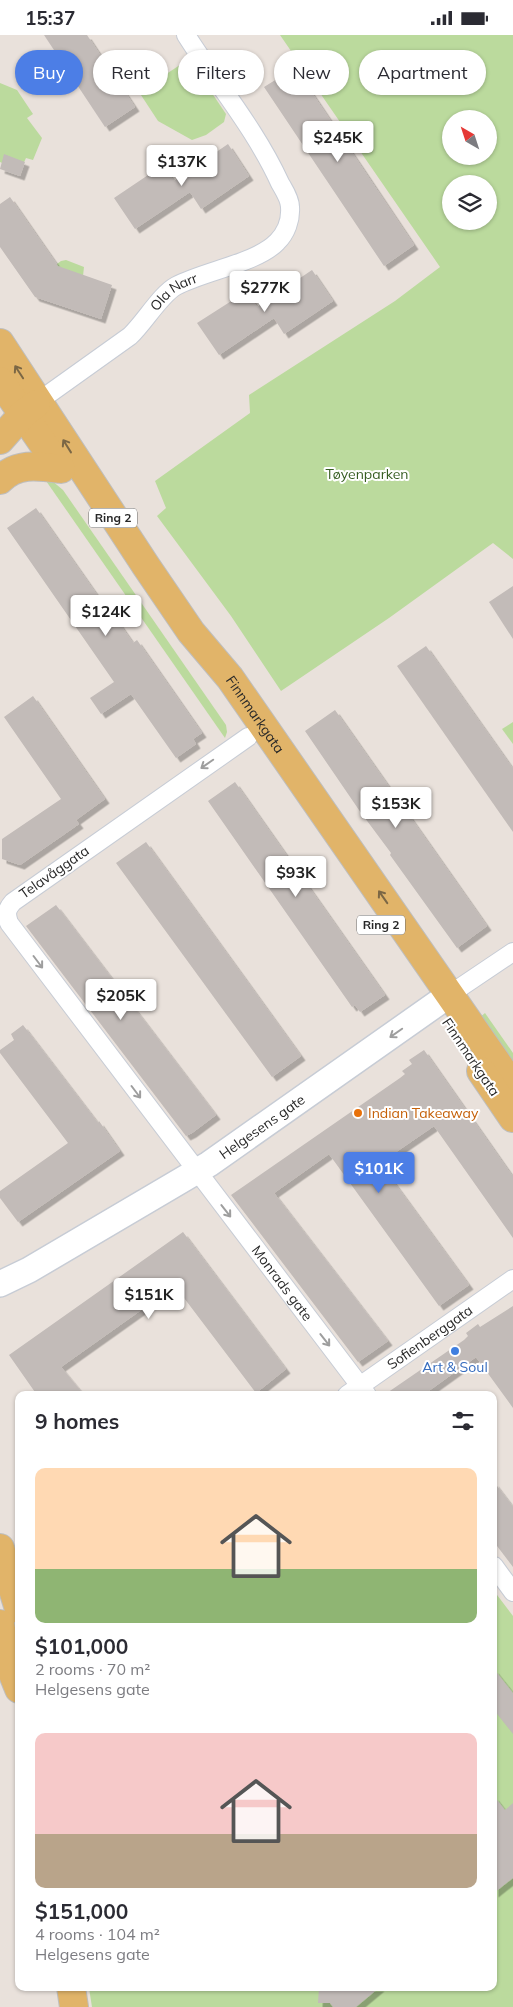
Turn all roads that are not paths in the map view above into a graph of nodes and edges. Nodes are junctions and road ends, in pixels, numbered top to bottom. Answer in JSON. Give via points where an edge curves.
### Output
{"nodes":[{"id":1,"x":186,"y":35,"type":"edge"},
{"id":2,"x":0,"y":343,"type":"edge"},
{"id":3,"x":0,"y":381,"type":"edge"},
{"id":4,"x":31,"y":408,"type":"junction"},
{"id":5,"x":0,"y":440,"type":"edge"},
{"id":6,"x":61,"y":469,"type":"junction"},
{"id":7,"x":0,"y":480,"type":"edge"},
{"id":8,"x":248,"y":737,"type":"junction"},
{"id":9,"x":513,"y":952,"type":"edge"},
{"id":10,"x":442,"y":1000,"type":"junction"},
{"id":11,"x":513,"y":1086,"type":"edge"},
{"id":12,"x":513,"y":1117,"type":"edge"},
{"id":13,"x":196,"y":1172,"type":"junction"},
{"id":14,"x":513,"y":1279,"type":"edge"},
{"id":15,"x":0,"y":1285,"type":"edge"},
{"id":16,"x":357,"y":1391,"type":"edge"},
{"id":17,"x":359,"y":1391,"type":"edge"},
{"id":18,"x":0,"y":1549,"type":"edge"},
{"id":19,"x":497,"y":1570,"type":"edge"},
{"id":20,"x":513,"y":1592,"type":"edge"},
{"id":21,"x":15,"y":1596,"type":"edge"},
{"id":22,"x":15,"y":1618,"type":"edge"},
{"id":23,"x":0,"y":1624,"type":"edge"},
{"id":24,"x":15,"y":1679,"type":"edge"},
{"id":25,"x":53,"y":1991,"type":"edge"},
{"id":26,"x":72,"y":1991,"type":"edge"},
{"id":27,"x":55,"y":2007,"type":"edge"},
{"id":28,"x":74,"y":2007,"type":"edge"}],
"edges":[{"from":1,"to":4,"type":"street","name":"Ola Narr","via":[[274,169],[290,205],[287,230],[277,243],[258,255],[175,287],[130,336]]},
{"from":4,"to":2,"type":"main road","name":"Finnmarkgata","number":"Ring 2","one_way":true},
{"from":3,"to":4,"type":"main road","name":"Finnmarkgata","number":"Ring 2"},
{"from":4,"to":5,"type":"main road"},
{"from":4,"to":6,"type":"main road","name":"Finnmarkgata","number":"Ring 2"},
{"from":10,"to":4,"type":"main road","name":"Finnmarkgata","number":"Ring 2","one_way":true,"via":[[230,678],[191,632],[113,517]]},
{"from":6,"to":7,"type":"main road","via":[[21,467]]},
{"from":6,"to":8,"type":"main road","name":"Finnmarkgata","number":"Ring 2"},
{"from":8,"to":10,"type":"main road","name":"Finnmarkgata","number":"Ring 2"},
{"from":8,"to":13,"type":"street","name":"Telavåggata","one_way":true,"via":[[12,902],[7,909],[9,923]]},
{"from":9,"to":10,"type":"street","name":"Helgesens gate"},
{"from":10,"to":11,"type":"main road","name":"Finnmarkgata","number":"Ring 2"},
{"from":10,"to":12,"type":"main road","name":"Finnmarkgata","number":"Ring 2"},
{"from":10,"to":13,"type":"street","name":"Helgesens gate","one_way":true},
{"from":13,"to":15,"type":"street","name":"Helgesens gate"},
{"from":13,"to":16,"type":"street","name":"Monrads gate","one_way":true},
{"from":14,"to":17,"type":"street","name":"Sofienberggata"},
{"from":18,"to":21,"type":"main road"},
{"from":19,"to":20,"type":"street"},
{"from":22,"to":23,"type":"street"},
{"from":23,"to":24,"type":"main road"},
{"from":25,"to":27,"type":"main road"},
{"from":26,"to":28,"type":"main road"}]}
